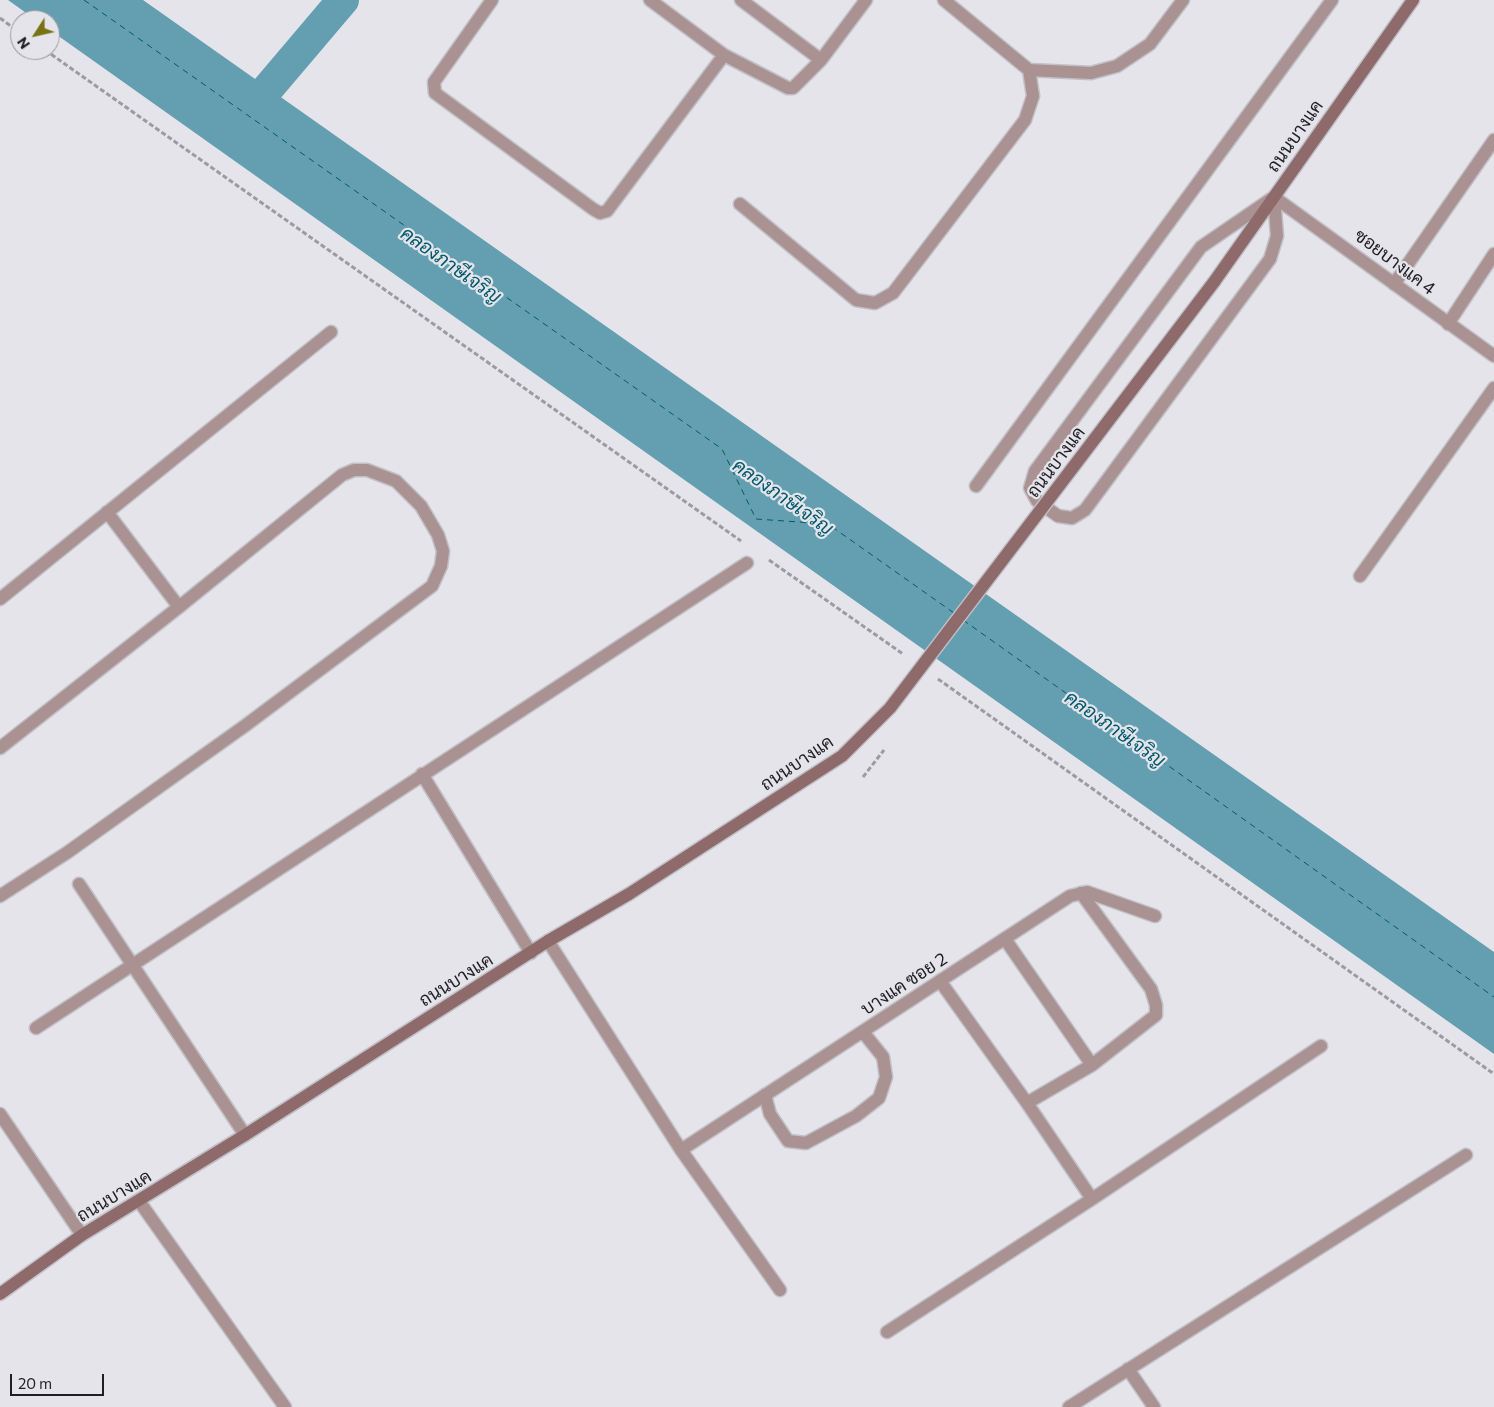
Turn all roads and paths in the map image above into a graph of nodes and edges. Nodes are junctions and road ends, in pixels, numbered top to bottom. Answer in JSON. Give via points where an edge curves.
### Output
{"nodes":[{"id":1,"x":492,"y":0,"type":"edge"},
{"id":2,"x":650,"y":0,"type":"edge"},
{"id":3,"x":741,"y":0,"type":"edge"},
{"id":4,"x":866,"y":0,"type":"edge"},
{"id":5,"x":944,"y":0,"type":"edge"},
{"id":6,"x":1183,"y":0,"type":"edge"},
{"id":7,"x":1332,"y":0,"type":"edge"},
{"id":8,"x":1413,"y":0,"type":"edge"},
{"id":9,"x":724,"y":55,"type":"junction"},
{"id":10,"x":822,"y":60,"type":"junction"},
{"id":11,"x":1029,"y":70,"type":"junction"},
{"id":12,"x":1494,"y":140,"type":"edge"},
{"id":13,"x":1274,"y":197,"type":"junction"},
{"id":14,"x":740,"y":204,"type":"dead end"},
{"id":15,"x":1494,"y":254,"type":"edge"},
{"id":16,"x":1394,"y":284,"type":"junction"},
{"id":17,"x":1448,"y":324,"type":"junction"},
{"id":18,"x":331,"y":332,"type":"dead end"},
{"id":19,"x":1494,"y":356,"type":"edge"},
{"id":20,"x":1494,"y":388,"type":"edge"},
{"id":21,"x":976,"y":486,"type":"dead end"},
{"id":22,"x":107,"y":512,"type":"junction"},
{"id":23,"x":747,"y":563,"type":"dead end"},
{"id":24,"x":1360,"y":576,"type":"dead end"},
{"id":25,"x":0,"y":599,"type":"edge"},
{"id":26,"x":179,"y":607,"type":"junction"},
{"id":27,"x":888,"y":744,"type":"dead end"},
{"id":28,"x":0,"y":748,"type":"edge"},
{"id":29,"x":422,"y":774,"type":"junction"},
{"id":30,"x":863,"y":777,"type":"dead end"},
{"id":31,"x":79,"y":884,"type":"dead end"},
{"id":32,"x":1081,"y":894,"type":"junction"},
{"id":33,"x":0,"y":896,"type":"edge"},
{"id":34,"x":1155,"y":916,"type":"dead end"},
{"id":35,"x":1005,"y":939,"type":"junction"},
{"id":36,"x":548,"y":941,"type":"junction"},
{"id":37,"x":531,"y":953,"type":"junction"},
{"id":38,"x":133,"y":964,"type":"junction"},
{"id":39,"x":940,"y":981,"type":"junction"},
{"id":40,"x":36,"y":1028,"type":"dead end"},
{"id":41,"x":863,"y":1032,"type":"junction"},
{"id":42,"x":1321,"y":1046,"type":"dead end"},
{"id":43,"x":1092,"y":1065,"type":"junction"},
{"id":44,"x":765,"y":1095,"type":"junction"},
{"id":45,"x":1028,"y":1103,"type":"junction"},
{"id":46,"x":0,"y":1114,"type":"edge"},
{"id":47,"x":245,"y":1135,"type":"junction"},
{"id":48,"x":682,"y":1150,"type":"junction"},
{"id":49,"x":1466,"y":1155,"type":"dead end"},
{"id":50,"x":1092,"y":1199,"type":"junction"},
{"id":51,"x":140,"y":1200,"type":"junction"},
{"id":52,"x":82,"y":1235,"type":"junction"},
{"id":53,"x":780,"y":1290,"type":"dead end"},
{"id":54,"x":0,"y":1293,"type":"edge"},
{"id":55,"x":887,"y":1332,"type":"dead end"},
{"id":56,"x":1128,"y":1369,"type":"junction"},
{"id":57,"x":285,"y":1407,"type":"edge"},
{"id":58,"x":1069,"y":1407,"type":"edge"},
{"id":59,"x":1154,"y":1407,"type":"edge"}],
"edges":[{"from":1,"to":9,"type":"street","via":[[434,82],[435,92],[600,213],[607,211]]},
{"from":2,"to":9,"type":"street"},
{"from":3,"to":10,"type":"street"},
{"from":4,"to":10,"type":"street"},
{"from":5,"to":11,"type":"street"},
{"from":6,"to":11,"type":"street","via":[[1150,44],[1117,66],[1091,73]]},
{"from":7,"to":21,"type":"street"},
{"from":8,"to":13,"type":"main road","name":"ถนนบางแค"},
{"from":9,"to":10,"type":"street","via":[[788,88],[793,88]]},
{"from":11,"to":14,"type":"street","via":[[1033,96],[1025,120],[893,293],[875,303],[856,300]]},
{"from":12,"to":16,"type":"street"},
{"from":13,"to":13,"type":"street","via":[[1277,236],[1270,259],[1085,510],[1072,518],[1058,516],[1037,501],[1030,488],[1035,471],[1201,247]]},
{"from":13,"to":16,"type":"street","name":"ซอยบางแค 4"},
{"from":13,"to":36,"type":"main road","name":"ถนนบางแค","bridge":true,"via":[[1214,282],[890,708],[842,756],[629,894]]},
{"from":15,"to":17,"type":"street"},
{"from":16,"to":17,"type":"street","name":"ซอยบางแค 4"},
{"from":17,"to":19,"type":"street","name":"ซอยบางแค 4"},
{"from":18,"to":22,"type":"street"},
{"from":20,"to":24,"type":"street"},
{"from":22,"to":25,"type":"street"},
{"from":22,"to":26,"type":"street"},
{"from":23,"to":29,"type":"street"},
{"from":26,"to":28,"type":"street"},
{"from":26,"to":33,"type":"street","via":[[342,475],[354,470],[367,470],[396,481],[430,520],[443,551],[441,566],[432,586],[246,725],[68,852]]},
{"from":27,"to":30,"type":"path"},
{"from":29,"to":37,"type":"street"},
{"from":29,"to":38,"type":"street"},
{"from":31,"to":38,"type":"street"},
{"from":32,"to":34,"type":"street","via":[[1087,892]]},
{"from":32,"to":35,"type":"street","name":"บางแค ซอย 2","via":[[1070,896]]},
{"from":32,"to":43,"type":"street","via":[[1151,989],[1156,1005],[1156,1015]]},
{"from":35,"to":39,"type":"street","name":"บางแค ซอย 2"},
{"from":35,"to":43,"type":"street"},
{"from":36,"to":37,"type":"main road","name":"ถนนบางแค"},
{"from":36,"to":48,"type":"street"},
{"from":37,"to":47,"type":"main road","name":"ถนนบางแค"},
{"from":38,"to":40,"type":"street"},
{"from":38,"to":47,"type":"street"},
{"from":39,"to":41,"type":"street","name":"บางแค ซอย 2"},
{"from":39,"to":45,"type":"street"},
{"from":41,"to":44,"type":"street","name":"บางแค ซอย 2"},
{"from":41,"to":44,"type":"street","via":[[883,1056],[886,1077],[879,1098],[856,1116],[806,1143],[788,1141],[770,1114]]},
{"from":42,"to":50,"type":"street"},
{"from":43,"to":45,"type":"street"},
{"from":44,"to":48,"type":"street","name":"บางแค ซอย 2"},
{"from":45,"to":50,"type":"street"},
{"from":46,"to":52,"type":"street"},
{"from":47,"to":51,"type":"main road","name":"ถนนบางแค"},
{"from":48,"to":53,"type":"street"},
{"from":49,"to":56,"type":"street"},
{"from":50,"to":55,"type":"street"},
{"from":51,"to":52,"type":"main road","name":"ถนนบางแค"},
{"from":51,"to":57,"type":"street"},
{"from":52,"to":54,"type":"main road","name":"ถนนบางแค"},
{"from":56,"to":58,"type":"street"},
{"from":56,"to":59,"type":"street"}]}
